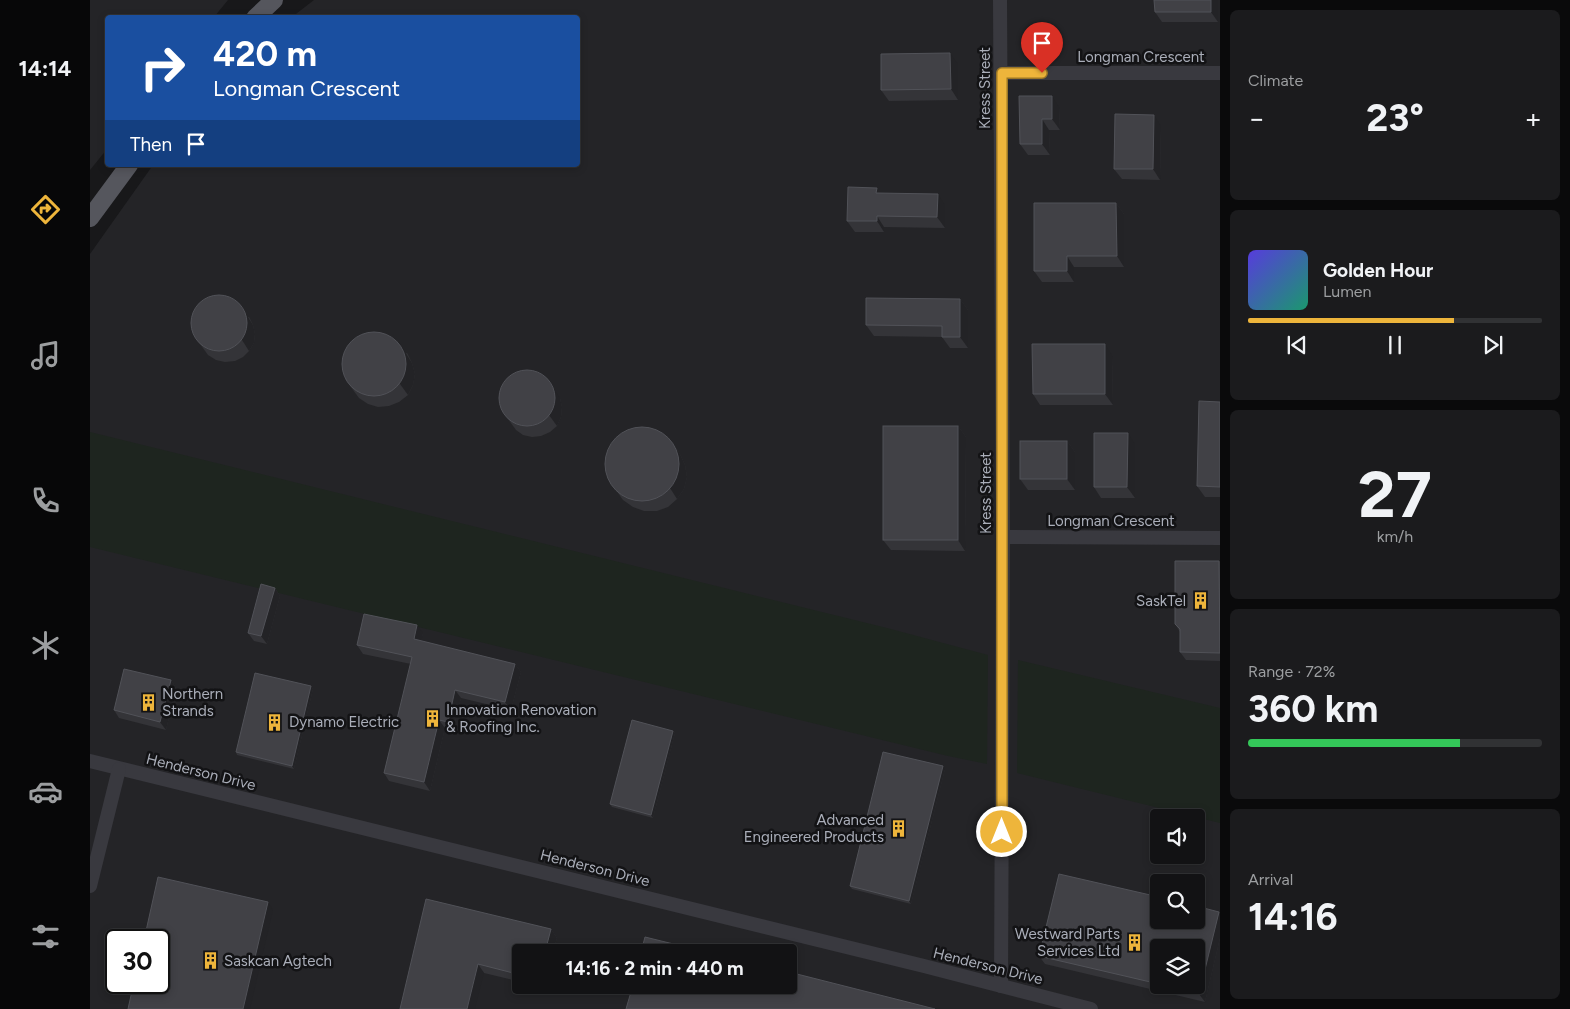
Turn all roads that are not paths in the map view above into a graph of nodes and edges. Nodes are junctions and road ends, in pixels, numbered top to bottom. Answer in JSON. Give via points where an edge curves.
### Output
{"nodes":[{"id":1,"x":274,"y":0,"type":"edge"},
{"id":2,"x":1000,"y":0,"type":"edge"},
{"id":3,"x":258,"y":15,"type":"edge"},
{"id":4,"x":1002,"y":73,"type":"junction"},
{"id":5,"x":1220,"y":73,"type":"edge"},
{"id":6,"x":128,"y":167,"type":"edge"},
{"id":7,"x":90,"y":218,"type":"edge"},
{"id":8,"x":1003,"y":537,"type":"junction"},
{"id":9,"x":1220,"y":538,"type":"edge"},
{"id":10,"x":90,"y":761,"type":"edge"},
{"id":11,"x":119,"y":769,"type":"junction"},
{"id":12,"x":90,"y":886,"type":"edge"},
{"id":13,"x":1002,"y":986,"type":"junction"},
{"id":14,"x":1091,"y":1009,"type":"edge"}],
"edges":[{"from":1,"to":3,"type":"main road"},
{"from":2,"to":4,"type":"street","name":"Kress Street"},
{"from":4,"to":5,"type":"street","name":"Longman Crescent"},
{"from":4,"to":8,"type":"street","name":"Kress Street"},
{"from":6,"to":7,"type":"main road"},
{"from":8,"to":9,"type":"street","name":"Longman Crescent"},
{"from":8,"to":13,"type":"street","name":"Kress Street"},
{"from":10,"to":11,"type":"street","name":"Henderson Drive"},
{"from":11,"to":12,"type":"street"},
{"from":11,"to":13,"type":"street","name":"Henderson Drive"},
{"from":13,"to":14,"type":"street","name":"Henderson Drive"}]}
